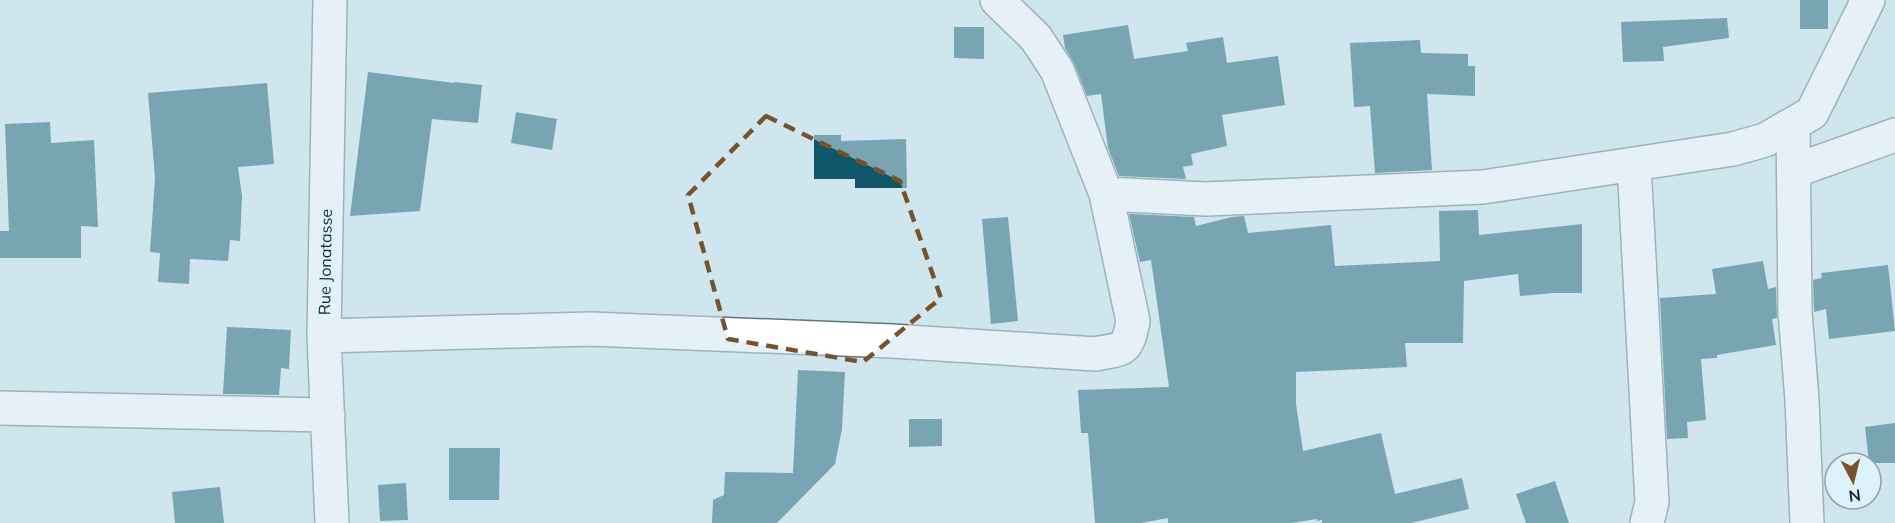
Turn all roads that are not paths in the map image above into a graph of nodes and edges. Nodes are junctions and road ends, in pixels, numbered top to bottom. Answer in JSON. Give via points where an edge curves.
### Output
{"nodes":[{"id":1,"x":330,"y":0,"type":"edge"},
{"id":2,"x":997,"y":0,"type":"edge"},
{"id":3,"x":1868,"y":0,"type":"edge"},
{"id":4,"x":1793,"y":124,"type":"junction"},
{"id":5,"x":1895,"y":135,"type":"edge"},
{"id":6,"x":1634,"y":164,"type":"junction"},
{"id":7,"x":1794,"y":171,"type":"junction"},
{"id":8,"x":1106,"y":194,"type":"junction"},
{"id":9,"x":324,"y":336,"type":"junction"},
{"id":10,"x":0,"y":408,"type":"edge"},
{"id":11,"x":328,"y":415,"type":"junction"},
{"id":12,"x":332,"y":523,"type":"edge"},
{"id":13,"x":1647,"y":523,"type":"edge"},
{"id":14,"x":1807,"y":523,"type":"edge"}],
"edges":[{"from":1,"to":9,"type":"street","name":"Rue Jonatasse"},
{"from":2,"to":8,"type":"street","via":[[1036,38],[1057,70]]},
{"from":3,"to":4,"type":"street","via":[[1812,113]]},
{"from":4,"to":6,"type":"street","via":[[1765,140],[1733,149]]},
{"from":4,"to":7,"type":"street"},
{"from":5,"to":7,"type":"street"},
{"from":6,"to":8,"type":"street","via":[[1483,187],[1206,199]]},
{"from":6,"to":13,"type":"street","via":[[1652,502]]},
{"from":7,"to":14,"type":"street","via":[[1795,312]]},
{"from":8,"to":9,"type":"street","via":[[1133,321],[1123,348],[1096,354],[590,329]]},
{"from":9,"to":11,"type":"street","name":"Rue Jonatasse"},
{"from":10,"to":11,"type":"street"},
{"from":11,"to":12,"type":"street","name":"Rue Jonatasse"}]}
